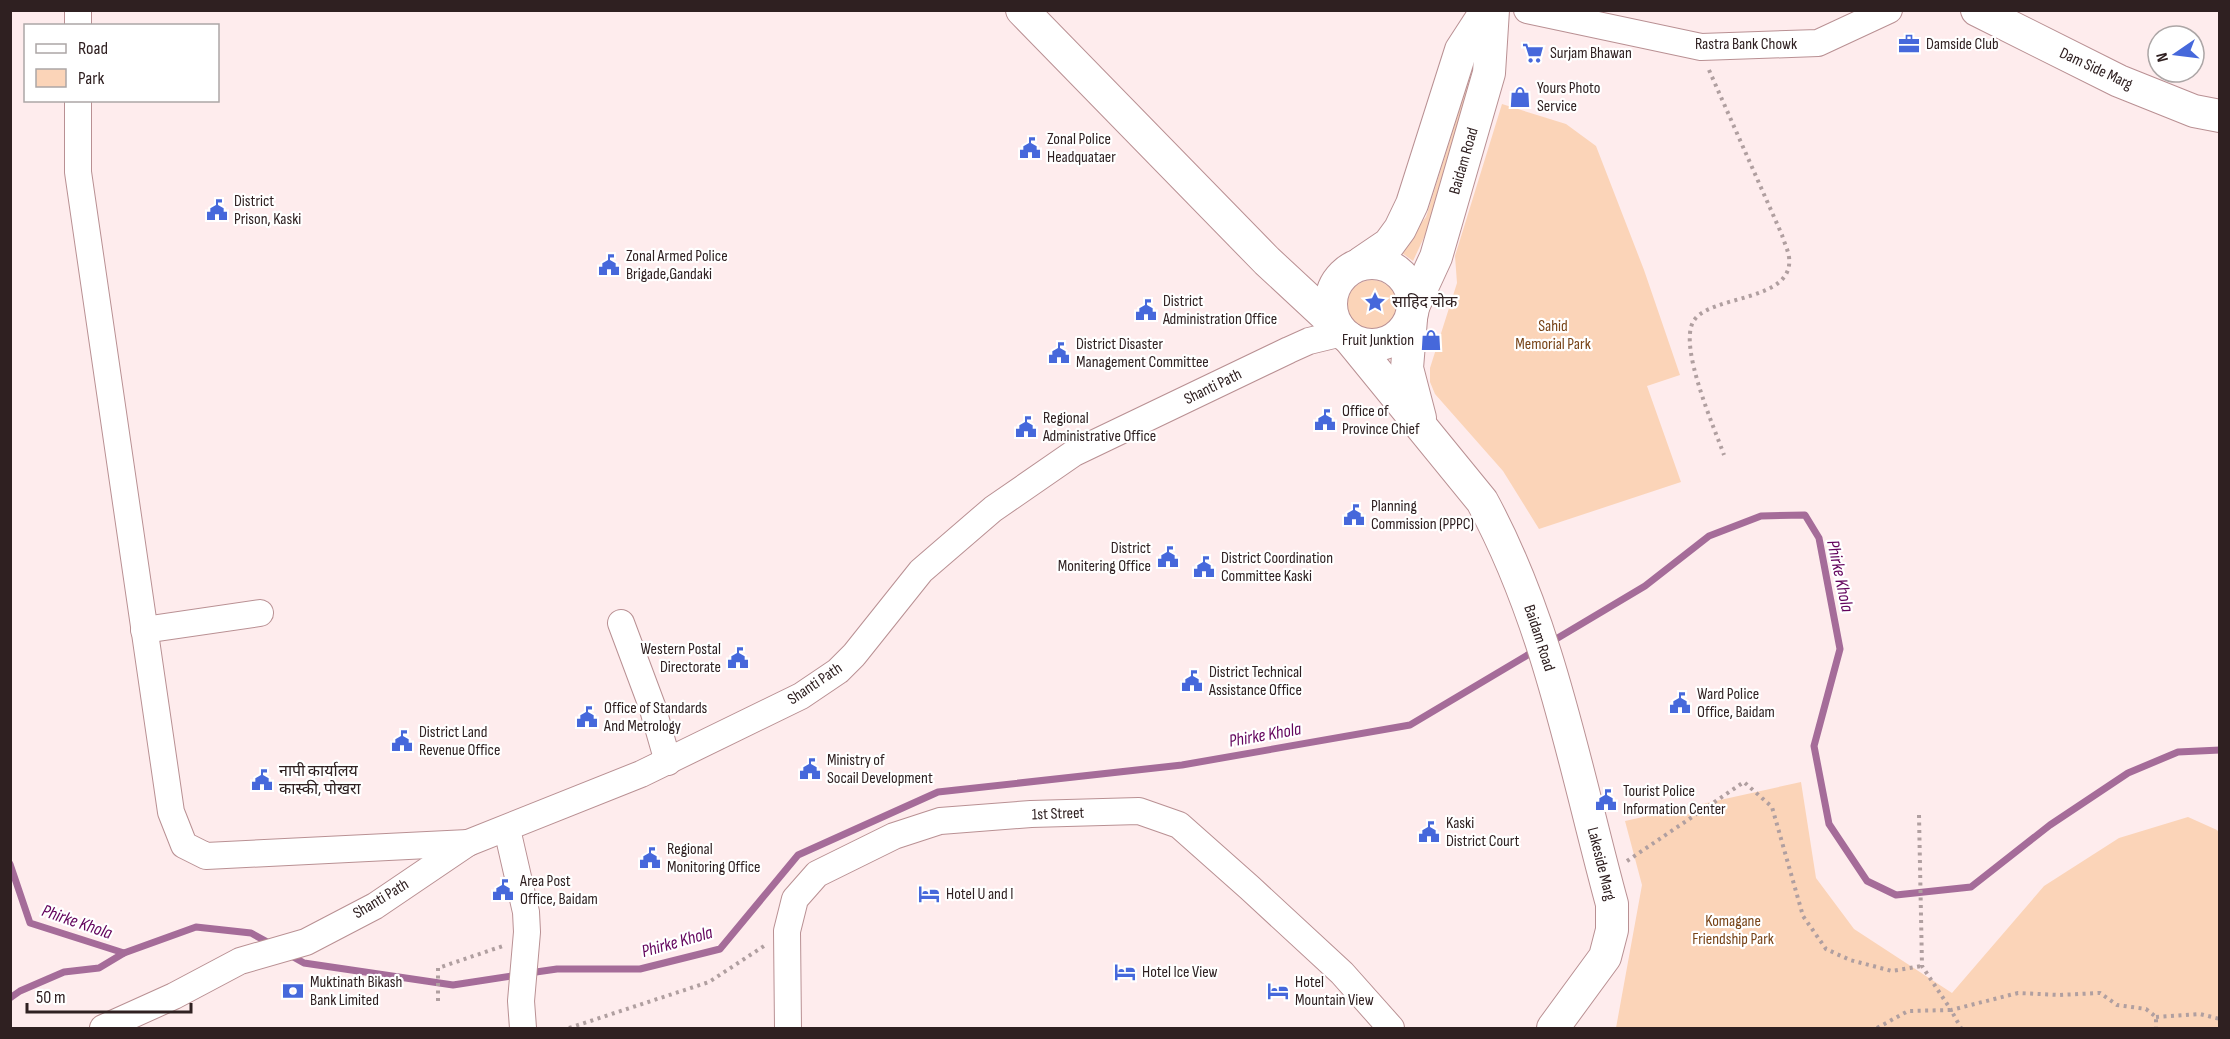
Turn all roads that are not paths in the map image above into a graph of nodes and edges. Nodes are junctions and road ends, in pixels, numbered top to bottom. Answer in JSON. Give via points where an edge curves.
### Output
{"nodes":[{"id":1,"x":1022,"y":10,"type":"edge"},
{"id":2,"x":1487,"y":10,"type":"edge"},
{"id":3,"x":1493,"y":10,"type":"edge"},
{"id":4,"x":1527,"y":10,"type":"edge"},
{"id":5,"x":1889,"y":10,"type":"edge"},
{"id":6,"x":1977,"y":10,"type":"edge"},
{"id":7,"x":78,"y":102,"type":"edge"},
{"id":8,"x":2220,"y":116,"type":"edge"},
{"id":9,"x":1267,"y":261,"type":"junction"},
{"id":10,"x":1354,"y":267,"type":"junction"},
{"id":11,"x":1412,"y":313,"type":"junction"},
{"id":12,"x":1342,"y":332,"type":"junction"},
{"id":13,"x":1430,"y":439,"type":"junction"},
{"id":14,"x":260,"y":613,"type":"dead end"},
{"id":15,"x":621,"y":623,"type":"dead end"},
{"id":16,"x":144,"y":630,"type":"junction"},
{"id":17,"x":1554,"y":686,"type":"joint"},
{"id":18,"x":668,"y":762,"type":"junction"},
{"id":19,"x":507,"y":829,"type":"junction"},
{"id":20,"x":468,"y":843,"type":"junction"},
{"id":21,"x":103,"y":1029,"type":"edge"},
{"id":22,"x":523,"y":1029,"type":"edge"},
{"id":23,"x":788,"y":1029,"type":"edge"},
{"id":24,"x":1391,"y":1029,"type":"edge"},
{"id":25,"x":1552,"y":1029,"type":"edge"}],
"edges":[{"from":1,"to":9,"type":"main road"},
{"from":2,"to":10,"type":"main road","name":"Baidam Road","via":[[1461,50],[1412,204],[1400,229],[1389,244]]},
{"from":3,"to":11,"type":"main road","name":"Baidam Road","via":[[1489,73],[1439,247]]},
{"from":4,"to":5,"type":"street","name":"Rastra Bank Chowk","via":[[1701,47],[1818,43]]},
{"from":6,"to":8,"type":"main road","name":"Dam Side Marg","via":[[2119,81],[2194,111]]},
{"from":7,"to":16,"type":"street","via":[[78,172]]},
{"from":9,"to":10,"type":"main road","via":[[1307,277]]},
{"from":9,"to":12,"type":"main road"},
{"from":10,"to":11,"type":"main road","name":"Baidam Road","via":[[1384,264],[1394,268],[1409,285]]},
{"from":10,"to":12,"type":"main road","name":"Baidam Road","via":[[1339,277],[1331,296],[1332,316]]},
{"from":11,"to":12,"type":"main road","name":"Baidam Road","via":[[1400,334],[1384,344],[1366,345]]},
{"from":11,"to":13,"type":"main road","name":"Baidam Road","via":[[1407,368],[1416,411]]},
{"from":12,"to":13,"type":"main road","name":"Baidam Road"},
{"from":12,"to":18,"type":"street","name":"Shanti Path","via":[[1289,350],[1074,453],[993,509],[921,572],[838,671],[801,696]]},
{"from":13,"to":17,"type":"main road","name":"Baidam Road","via":[[1482,501],[1495,524],[1535,619]]},
{"from":14,"to":16,"type":"street"},
{"from":15,"to":18,"type":"street"},
{"from":16,"to":20,"type":"street","via":[[171,812],[184,845],[206,856]]},
{"from":17,"to":25,"type":"main road","name":"Lakeside Marg","via":[[1612,904],[1612,930],[1605,957]]},
{"from":18,"to":19,"type":"street","name":"Shanti Path"},
{"from":19,"to":20,"type":"street","name":"Shanti Path"},
{"from":19,"to":22,"type":"street","via":[[526,912]]},
{"from":20,"to":21,"type":"street","name":"Shanti Path","via":[[375,906],[306,942],[240,961]]},
{"from":23,"to":24,"type":"street","name":"1st Street","via":[[787,931],[795,900],[817,874],[894,836],[940,821],[1139,811],[1179,825],[1341,973]]}]}
